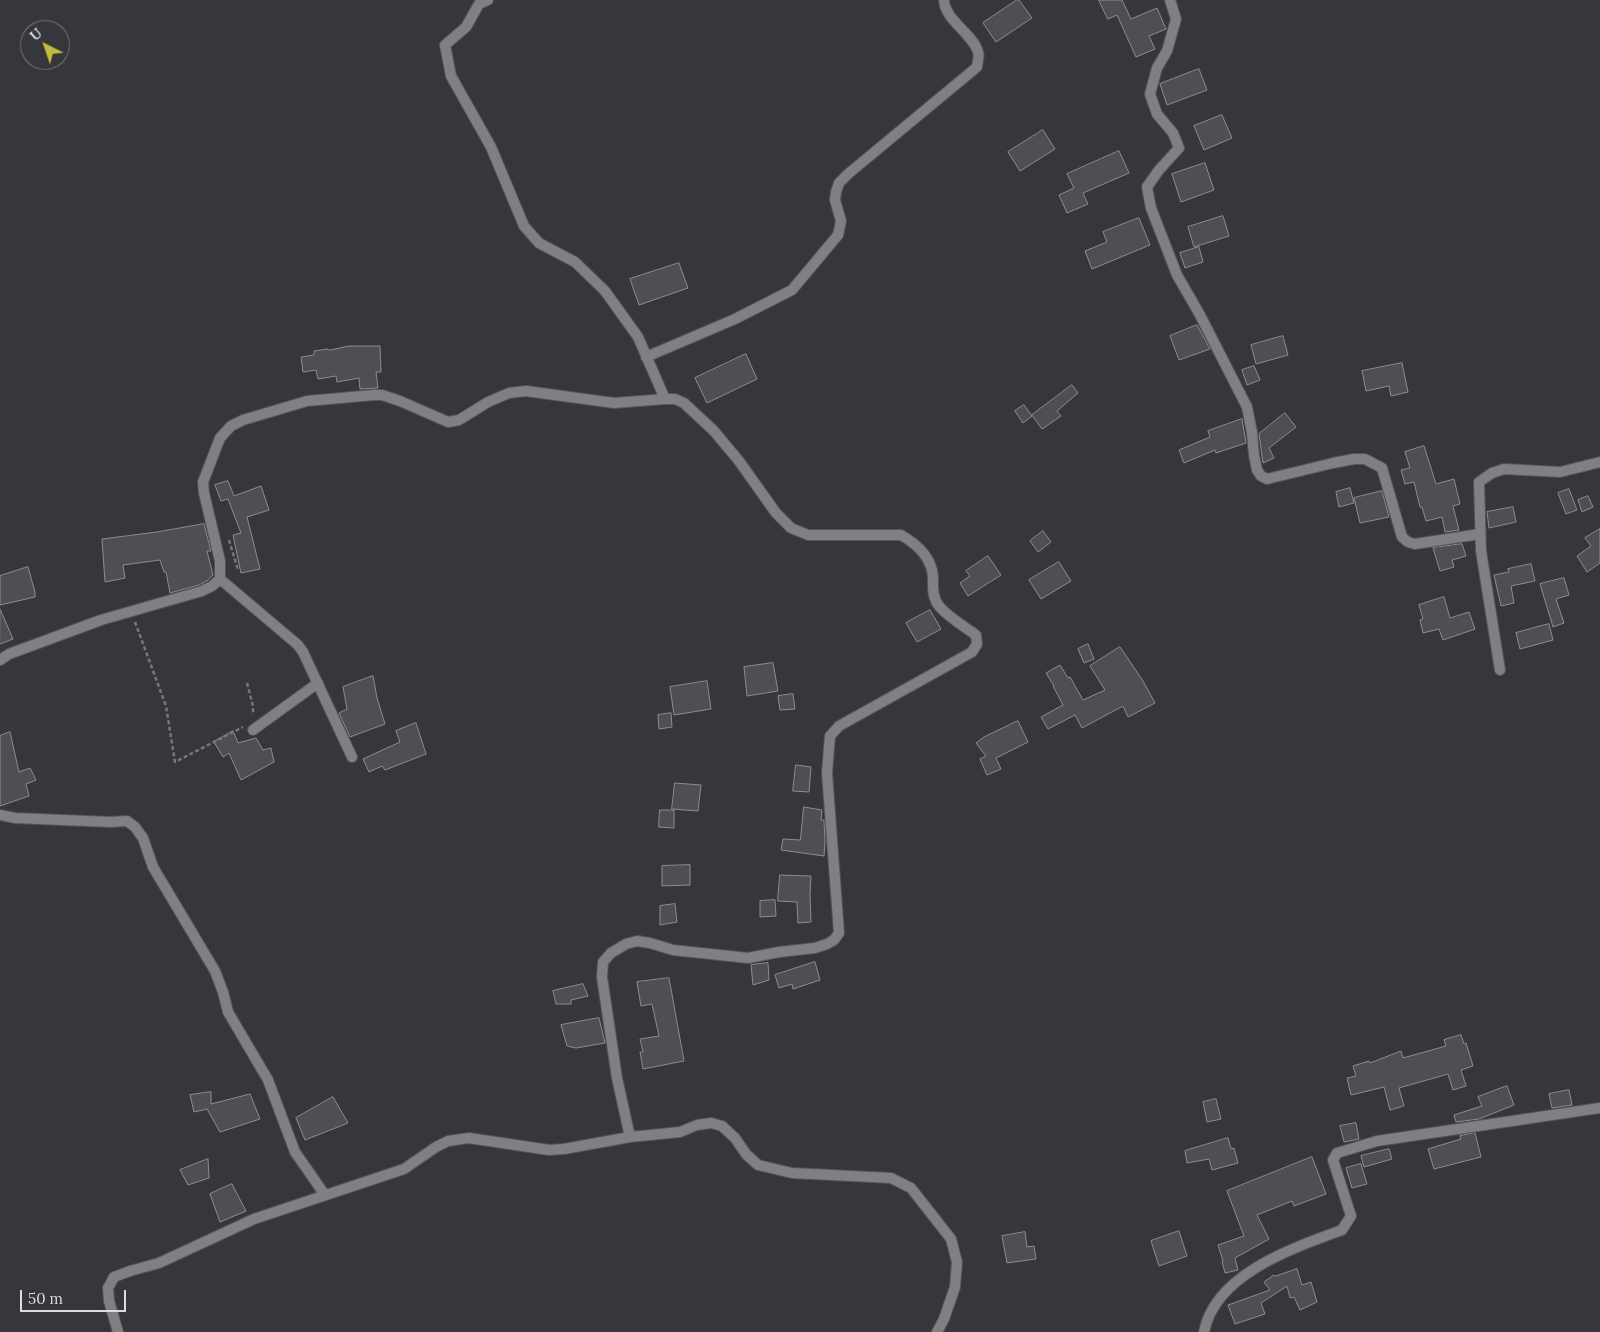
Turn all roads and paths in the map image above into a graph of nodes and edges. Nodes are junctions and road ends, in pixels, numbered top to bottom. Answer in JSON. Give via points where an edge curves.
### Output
{"nodes":[{"id":1,"x":488,"y":0,"type":"edge"},
{"id":2,"x":944,"y":0,"type":"edge"},
{"id":3,"x":1170,"y":0,"type":"edge"},
{"id":4,"x":646,"y":357,"type":"junction"},
{"id":5,"x":665,"y":399,"type":"junction"},
{"id":6,"x":1600,"y":462,"type":"edge"},
{"id":7,"x":227,"y":533,"type":"dead end"},
{"id":8,"x":1480,"y":534,"type":"junction"},
{"id":9,"x":238,"y":570,"type":"dead end"},
{"id":10,"x":220,"y":579,"type":"junction"},
{"id":11,"x":130,"y":612,"type":"junction"},
{"id":12,"x":0,"y":660,"type":"edge"},
{"id":13,"x":1500,"y":670,"type":"dead end"},
{"id":14,"x":247,"y":683,"type":"dead end"},
{"id":15,"x":318,"y":684,"type":"junction"},
{"id":16,"x":253,"y":730,"type":"junction"},
{"id":17,"x":352,"y":758,"type":"dead end"},
{"id":18,"x":0,"y":815,"type":"edge"},
{"id":19,"x":1600,"y":1108,"type":"edge"},
{"id":20,"x":630,"y":1137,"type":"junction"},
{"id":21,"x":325,"y":1195,"type":"junction"},
{"id":22,"x":118,"y":1332,"type":"edge"},
{"id":23,"x":937,"y":1332,"type":"edge"},
{"id":24,"x":1204,"y":1332,"type":"edge"}],
"edges":[{"from":1,"to":4,"type":"street","via":[[479,4],[466,28],[445,45],[451,76],[491,147],[524,226],[539,243],[575,262],[605,291],[638,337]]},
{"from":2,"to":4,"type":"street","via":[[950,16],[979,52],[977,67],[839,183],[835,200],[841,220],[838,235],[792,290],[735,319]]},
{"from":3,"to":8,"type":"street","via":[[1176,19],[1150,94],[1156,114],[1173,133],[1179,148],[1147,186],[1151,208],[1177,275],[1246,407],[1261,476],[1267,479],[1365,459],[1382,468],[1402,537],[1408,542],[1415,544]]},
{"from":4,"to":5,"type":"street"},
{"from":5,"to":10,"type":"street","via":[[614,404],[526,391],[509,393],[459,420],[448,422],[400,401],[374,395],[307,401],[243,420],[231,426],[220,438],[203,482],[220,561]]},
{"from":5,"to":20,"type":"street","via":[[684,403],[714,431],[791,528],[808,535],[901,535],[913,542],[926,556],[933,575],[932,590],[939,605],[976,635],[978,644],[972,652],[840,726],[830,736],[827,773],[839,933],[834,940],[815,948],[748,958],[682,952],[637,940],[611,953],[603,962],[602,977]]},
{"from":6,"to":8,"type":"street","via":[[1560,472],[1504,469],[1492,473],[1479,482]]},
{"from":7,"to":9,"type":"path"},
{"from":8,"to":13,"type":"street"},
{"from":10,"to":11,"type":"street","via":[[202,591]]},
{"from":10,"to":15,"type":"street","via":[[298,645]]},
{"from":11,"to":12,"type":"street","via":[[101,620]]},
{"from":11,"to":16,"type":"path","via":[[166,706],[175,762],[242,726]]},
{"from":14,"to":16,"type":"path","via":[[253,706]]},
{"from":15,"to":16,"type":"street"},
{"from":15,"to":17,"type":"street"},
{"from":18,"to":21,"type":"street","via":[[126,821],[135,827],[143,838],[153,867],[215,971],[228,1012],[268,1080],[295,1152]]},
{"from":19,"to":24,"type":"street","via":[[1377,1141],[1337,1153],[1333,1160],[1350,1216],[1347,1224],[1342,1230],[1296,1247],[1242,1276],[1214,1305]]},
{"from":20,"to":21,"type":"street","via":[[549,1150],[469,1138],[448,1141],[404,1169]]},
{"from":20,"to":23,"type":"street","via":[[680,1132],[711,1123],[722,1126],[758,1165],[792,1173],[891,1178],[911,1188],[951,1239],[957,1262],[955,1287]]},
{"from":21,"to":22,"type":"street","via":[[254,1219],[159,1263],[114,1277],[108,1288],[109,1302]]}]}
